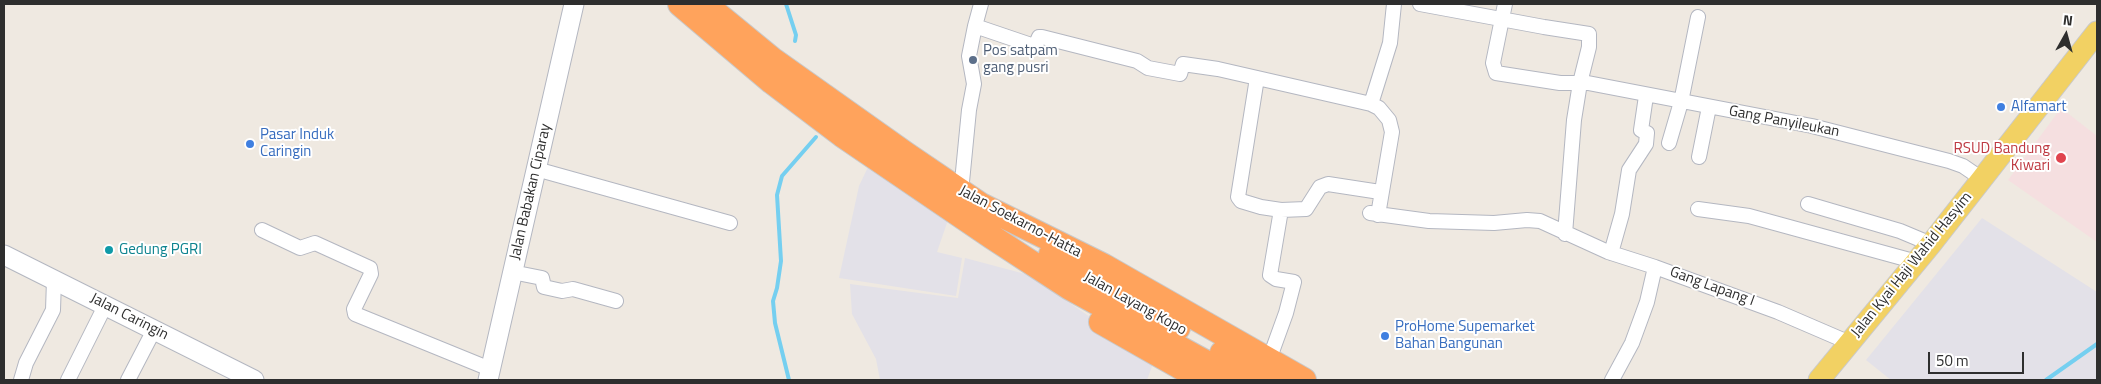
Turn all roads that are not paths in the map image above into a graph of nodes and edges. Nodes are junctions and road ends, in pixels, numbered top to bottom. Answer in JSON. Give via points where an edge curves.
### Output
{"nodes":[{"id":1,"x":574,"y":4,"type":"edge"},
{"id":2,"x":680,"y":4,"type":"edge"},
{"id":3,"x":705,"y":4,"type":"edge"},
{"id":4,"x":981,"y":4,"type":"edge"},
{"id":5,"x":1394,"y":4,"type":"edge"},
{"id":6,"x":1420,"y":4,"type":"edge"},
{"id":7,"x":1505,"y":4,"type":"edge"},
{"id":8,"x":1698,"y":17,"type":"dead end"},
{"id":9,"x":1501,"y":19,"type":"junction"},
{"id":10,"x":975,"y":26,"type":"junction"},
{"id":11,"x":712,"y":30,"type":"junction"},
{"id":12,"x":2093,"y":44,"type":"edge"},
{"id":13,"x":1257,"y":78,"type":"junction"},
{"id":14,"x":1580,"y":83,"type":"junction"},
{"id":15,"x":1646,"y":96,"type":"junction"},
{"id":16,"x":1682,"y":102,"type":"junction"},
{"id":17,"x":1371,"y":104,"type":"junction"},
{"id":18,"x":1709,"y":107,"type":"junction"},
{"id":19,"x":1669,"y":143,"type":"dead end"},
{"id":20,"x":1699,"y":157,"type":"dead end"},
{"id":21,"x":536,"y":169,"type":"junction"},
{"id":22,"x":1982,"y":179,"type":"junction"},
{"id":23,"x":1380,"y":192,"type":"junction"},
{"id":24,"x":971,"y":198,"type":"junction"},
{"id":25,"x":1808,"y":204,"type":"dead end"},
{"id":26,"x":1698,"y":209,"type":"dead end"},
{"id":27,"x":1281,"y":210,"type":"junction"},
{"id":28,"x":730,"y":223,"type":"dead end"},
{"id":29,"x":262,"y":230,"type":"dead end"},
{"id":30,"x":1569,"y":235,"type":"junction"},
{"id":31,"x":992,"y":237,"type":"joint"},
{"id":32,"x":1932,"y":244,"type":"junction"},
{"id":33,"x":1610,"y":253,"type":"junction"},
{"id":34,"x":4,"y":255,"type":"edge"},
{"id":35,"x":1917,"y":262,"type":"junction"},
{"id":36,"x":1655,"y":267,"type":"junction"},
{"id":37,"x":512,"y":272,"type":"junction"},
{"id":38,"x":54,"y":280,"type":"junction"},
{"id":39,"x":1075,"y":280,"type":"junction"},
{"id":40,"x":616,"y":301,"type":"dead end"},
{"id":41,"x":105,"y":306,"type":"junction"},
{"id":42,"x":154,"y":330,"type":"junction"},
{"id":43,"x":1850,"y":343,"type":"junction"},
{"id":44,"x":1269,"y":370,"type":"edge"},
{"id":45,"x":489,"y":375,"type":"edge"},
{"id":46,"x":21,"y":380,"type":"edge"},
{"id":47,"x":68,"y":380,"type":"edge"},
{"id":48,"x":128,"y":380,"type":"edge"},
{"id":49,"x":254,"y":380,"type":"edge"},
{"id":50,"x":1203,"y":380,"type":"edge"},
{"id":51,"x":1238,"y":380,"type":"edge"},
{"id":52,"x":1304,"y":380,"type":"edge"},
{"id":53,"x":1612,"y":380,"type":"edge"},
{"id":54,"x":1819,"y":380,"type":"edge"}],
"edges":[{"from":1,"to":21,"type":"street","name":"Jalan Babakan Ciparay"},
{"from":2,"to":11,"type":"highway","name":"Jalan Soekarno-Hatta"},
{"from":3,"to":24,"type":"highway","name":"Jalan Soekarno-Hatta","via":[[772,59]]},
{"from":4,"to":10,"type":"street"},
{"from":5,"to":17,"type":"street","via":[[1390,43]]},
{"from":6,"to":9,"type":"street"},
{"from":7,"to":9,"type":"street"},
{"from":8,"to":16,"type":"street"},
{"from":9,"to":14,"type":"street","name":"Gang Panyileukan","via":[[1493,68],[1496,73]]},
{"from":9,"to":14,"type":"street","via":[[1589,33]]},
{"from":10,"to":13,"type":"street","via":[[1031,45],[1042,36],[1137,61],[1148,68],[1180,74],[1183,64]]},
{"from":10,"to":24,"type":"street","via":[[969,56],[974,84],[969,110]]},
{"from":11,"to":31,"type":"highway","name":"Jalan Soekarno-Hatta","via":[[772,82],[842,135]]},
{"from":11,"to":50,"type":"highway","name":"Jalan Soekarno-Hatta","via":[[743,71],[889,180],[1053,294]]},
{"from":12,"to":22,"type":"main road","name":"Jalan Kyai Haji Wahid Hasyim"},
{"from":13,"to":17,"type":"street"},
{"from":13,"to":27,"type":"street","via":[[1238,197],[1241,201]]},
{"from":14,"to":15,"type":"street","name":"Gang Panyileukan"},
{"from":14,"to":30,"type":"street","via":[[1572,135]]},
{"from":15,"to":16,"type":"street","name":"Gang Panyileukan"},
{"from":15,"to":33,"type":"street","via":[[1641,130],[1648,133],[1646,144],[1629,170],[1622,214]]},
{"from":16,"to":18,"type":"street","name":"Gang Panyileukan"},
{"from":16,"to":19,"type":"street"},
{"from":17,"to":23,"type":"street","via":[[1389,120],[1392,132]]},
{"from":18,"to":20,"type":"street"},
{"from":18,"to":22,"type":"street","name":"Gang Panyileukan","via":[[1845,133],[1963,166]]},
{"from":21,"to":28,"type":"street"},
{"from":21,"to":37,"type":"street","name":"Jalan Babakan Ciparay"},
{"from":22,"to":32,"type":"main road","name":"Jalan Kyai Haji Wahid Hasyim"},
{"from":23,"to":27,"type":"street","via":[[1328,184],[1320,187],[1306,209]]},
{"from":23,"to":30,"type":"street","name":"Gang Lapang I","via":[[1373,214],[1429,221],[1540,221]]},
{"from":24,"to":39,"type":"highway","name":"Jalan Layang Kopo"},
{"from":24,"to":44,"type":"highway","name":"Jalan Soekarno-Hatta","via":[[1104,266]]},
{"from":25,"to":32,"type":"street","via":[[1900,231]]},
{"from":26,"to":35,"type":"street","via":[[1748,216]]},
{"from":27,"to":44,"type":"street","via":[[1270,275],[1294,282]]},
{"from":29,"to":45,"type":"street","via":[[300,248],[315,243],[370,268],[371,274],[355,306],[355,314]]},
{"from":30,"to":33,"type":"street","name":"Gang Lapang I"},
{"from":31,"to":39,"type":"highway","name":"Jalan Layang Kopo"},
{"from":32,"to":35,"type":"main road","name":"Jalan Kyai Haji Wahid Hasyim"},
{"from":33,"to":36,"type":"street","name":"Gang Lapang I"},
{"from":34,"to":38,"type":"street","name":"Jalan Caringin"},
{"from":35,"to":43,"type":"main road","name":"Jalan Kyai Haji Wahid Hasyim"},
{"from":36,"to":43,"type":"street","name":"Gang Lapang I","via":[[1778,312]]},
{"from":36,"to":53,"type":"street","via":[[1632,344]]},
{"from":37,"to":40,"type":"street","via":[[542,278],[544,286],[562,291],[573,289]]},
{"from":37,"to":45,"type":"street","name":"Jalan Babakan Ciparay"},
{"from":38,"to":41,"type":"street","name":"Jalan Caringin"},
{"from":38,"to":46,"type":"street","via":[[53,310],[26,363]]},
{"from":39,"to":44,"type":"highway","name":"Jalan Layang Kopo"},
{"from":39,"to":51,"type":"highway","name":"Jalan Layang Kopo"},
{"from":41,"to":42,"type":"street","name":"Jalan Caringin"},
{"from":41,"to":47,"type":"street"},
{"from":42,"to":48,"type":"street"},
{"from":42,"to":49,"type":"street","name":"Jalan Caringin"},
{"from":43,"to":54,"type":"main road","name":"Jalan Kyai Haji Wahid Hasyim"},
{"from":44,"to":52,"type":"highway","name":"Jalan Soekarno-Hatta"}]}
